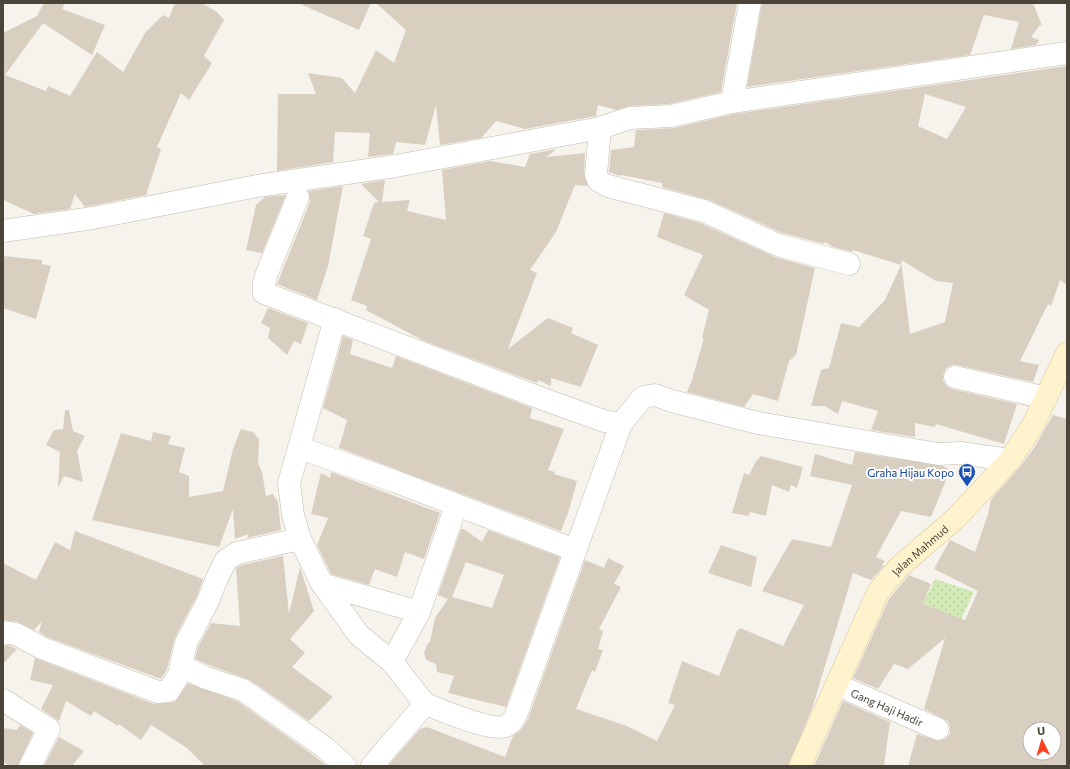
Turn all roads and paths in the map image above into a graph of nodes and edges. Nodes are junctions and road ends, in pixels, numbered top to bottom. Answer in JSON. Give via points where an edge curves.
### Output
{"nodes":[{"id":1,"x":750,"y":3,"type":"edge"},
{"id":2,"x":1067,"y":52,"type":"edge"},
{"id":3,"x":732,"y":102,"type":"junction"},
{"id":4,"x":600,"y":128,"type":"junction"},
{"id":5,"x":298,"y":197,"type":"dead end"},
{"id":6,"x":3,"y":231,"type":"edge"},
{"id":7,"x":849,"y":264,"type":"dead end"},
{"id":8,"x":335,"y":319,"type":"junction"},
{"id":9,"x":1067,"y":353,"type":"edge"},
{"id":10,"x":955,"y":377,"type":"dead end"},
{"id":11,"x":1046,"y":398,"type":"junction"},
{"id":12,"x":621,"y":424,"type":"junction"},
{"id":13,"x":300,"y":448,"type":"junction"},
{"id":14,"x":938,"y":454,"type":"junction"},
{"id":15,"x":1010,"y":460,"type":"junction"},
{"id":16,"x":995,"y":476,"type":"junction"},
{"id":17,"x":456,"y":506,"type":"junction"},
{"id":18,"x":300,"y":539,"type":"junction"},
{"id":19,"x":575,"y":550,"type":"junction"},
{"id":20,"x":322,"y":584,"type":"junction"},
{"id":21,"x":419,"y":612,"type":"junction"},
{"id":22,"x":3,"y":634,"type":"edge"},
{"id":23,"x":392,"y":662,"type":"junction"},
{"id":24,"x":181,"y":666,"type":"junction"},
{"id":25,"x":837,"y":685,"type":"junction"},
{"id":26,"x":3,"y":700,"type":"edge"},
{"id":27,"x":425,"y":704,"type":"junction"},
{"id":28,"x":938,"y":729,"type":"dead end"},
{"id":29,"x":30,"y":766,"type":"edge"},
{"id":30,"x":344,"y":766,"type":"edge"},
{"id":31,"x":372,"y":766,"type":"edge"},
{"id":32,"x":800,"y":766,"type":"edge"}],
"edges":[{"from":1,"to":3,"type":"street"},
{"from":2,"to":3,"type":"street"},
{"from":3,"to":4,"type":"street","via":[[671,116],[630,118]]},
{"from":4,"to":6,"type":"street","via":[[396,166],[257,186],[93,218]]},
{"from":4,"to":7,"type":"street","via":[[596,175],[599,181],[608,186],[704,211],[778,245]]},
{"from":5,"to":8,"type":"street","via":[[267,273],[264,293]]},
{"from":8,"to":12,"type":"street","via":[[543,400],[604,421]]},
{"from":8,"to":13,"type":"street"},
{"from":9,"to":11,"type":"street","name":"Jalan Mahmud"},
{"from":10,"to":11,"type":"street"},
{"from":11,"to":15,"type":"street","name":"Jalan Mahmud","via":[[1033,425]]},
{"from":12,"to":14,"type":"street","via":[[643,397],[655,395],[758,423]]},
{"from":12,"to":19,"type":"street"},
{"from":13,"to":17,"type":"street"},
{"from":13,"to":18,"type":"street","via":[[289,483],[293,514]]},
{"from":14,"to":15,"type":"street","via":[[960,453]]},
{"from":14,"to":16,"type":"street"},
{"from":15,"to":16,"type":"street","name":"Jalan Mahmud"},
{"from":16,"to":25,"type":"street","name":"Jalan Mahmud","via":[[955,519],[899,567],[884,584],[878,592]]},
{"from":17,"to":19,"type":"street"},
{"from":17,"to":21,"type":"street"},
{"from":18,"to":20,"type":"street"},
{"from":18,"to":24,"type":"street","via":[[237,553],[226,560],[186,643]]},
{"from":19,"to":27,"type":"street","via":[[511,723],[505,727],[492,727]]},
{"from":20,"to":21,"type":"street"},
{"from":20,"to":23,"type":"street","via":[[359,635]]},
{"from":21,"to":23,"type":"street"},
{"from":22,"to":24,"type":"street","via":[[16,634],[42,648],[161,692],[170,691]]},
{"from":23,"to":27,"type":"street"},
{"from":24,"to":30,"type":"street","via":[[206,678],[243,690],[324,747]]},
{"from":25,"to":28,"type":"street","name":"Gang Haji Hadir"},
{"from":25,"to":32,"type":"street","name":"Jalan Mahmud"},
{"from":26,"to":29,"type":"street","via":[[49,729]]},
{"from":27,"to":31,"type":"street"}]}
